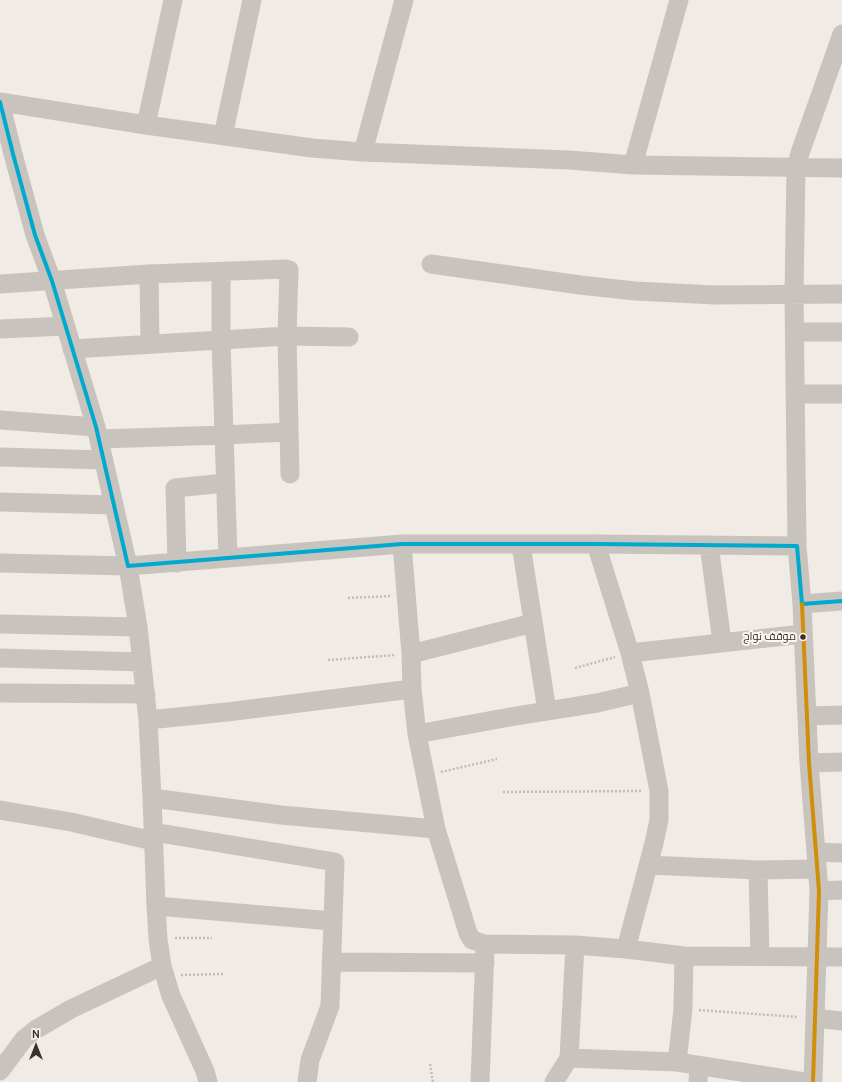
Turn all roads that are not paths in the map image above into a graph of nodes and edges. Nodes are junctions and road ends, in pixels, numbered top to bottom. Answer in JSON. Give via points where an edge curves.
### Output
{"nodes":[{"id":1,"x":173,"y":0,"type":"edge"},
{"id":2,"x":252,"y":0,"type":"edge"},
{"id":3,"x":404,"y":0,"type":"edge"},
{"id":4,"x":680,"y":0,"type":"edge"},
{"id":5,"x":842,"y":34,"type":"edge"},
{"id":6,"x":0,"y":102,"type":"edge"},
{"id":7,"x":146,"y":125,"type":"junction"},
{"id":8,"x":223,"y":136,"type":"junction"},
{"id":9,"x":363,"y":152,"type":"junction"},
{"id":10,"x":6,"y":155,"type":"edge"},
{"id":11,"x":634,"y":165,"type":"junction"},
{"id":12,"x":796,"y":168,"type":"junction"},
{"id":13,"x":842,"y":168,"type":"edge"},
{"id":14,"x":431,"y":264,"type":"dead end"},
{"id":15,"x":221,"y":272,"type":"junction"},
{"id":16,"x":149,"y":274,"type":"junction"},
{"id":17,"x":52,"y":281,"type":"junction"},
{"id":18,"x":0,"y":284,"type":"edge"},
{"id":19,"x":842,"y":294,"type":"edge"},
{"id":20,"x":794,"y":295,"type":"junction"},
{"id":21,"x":65,"y":326,"type":"junction"},
{"id":22,"x":0,"y":329,"type":"edge"},
{"id":23,"x":795,"y":332,"type":"junction"},
{"id":24,"x":842,"y":332,"type":"edge"},
{"id":25,"x":287,"y":336,"type":"junction"},
{"id":26,"x":349,"y":337,"type":"dead end"},
{"id":27,"x":221,"y":341,"type":"junction"},
{"id":28,"x":150,"y":344,"type":"junction"},
{"id":29,"x":72,"y":349,"type":"junction"},
{"id":30,"x":796,"y":394,"type":"junction"},
{"id":31,"x":842,"y":394,"type":"edge"},
{"id":32,"x":0,"y":420,"type":"edge"},
{"id":33,"x":289,"y":432,"type":"junction"},
{"id":34,"x":98,"y":433,"type":"junction"},
{"id":35,"x":224,"y":435,"type":"junction"},
{"id":36,"x":0,"y":457,"type":"edge"},
{"id":37,"x":104,"y":460,"type":"junction"},
{"id":38,"x":290,"y":474,"type":"dead end"},
{"id":39,"x":225,"y":484,"type":"junction"},
{"id":40,"x":0,"y":502,"type":"edge"},
{"id":41,"x":114,"y":505,"type":"junction"},
{"id":42,"x":402,"y":544,"type":"junction"},
{"id":43,"x":596,"y":544,"type":"junction"},
{"id":44,"x":521,"y":545,"type":"junction"},
{"id":45,"x":709,"y":545,"type":"junction"},
{"id":46,"x":797,"y":546,"type":"junction"},
{"id":47,"x":228,"y":557,"type":"junction"},
{"id":48,"x":0,"y":563,"type":"edge"},
{"id":49,"x":177,"y":563,"type":"junction"},
{"id":50,"x":128,"y":566,"type":"junction"},
{"id":51,"x":842,"y":601,"type":"edge"},
{"id":52,"x":802,"y":604,"type":"junction"},
{"id":53,"x":533,"y":623,"type":"junction"},
{"id":54,"x":0,"y":624,"type":"edge"},
{"id":55,"x":138,"y":627,"type":"junction"},
{"id":56,"x":803,"y":634,"type":"junction"},
{"id":57,"x":722,"y":642,"type":"junction"},
{"id":58,"x":630,"y":653,"type":"junction"},
{"id":59,"x":411,"y":654,"type":"junction"},
{"id":60,"x":0,"y":658,"type":"edge"},
{"id":61,"x":142,"y":662,"type":"junction"},
{"id":62,"x":412,"y":689,"type":"junction"},
{"id":63,"x":0,"y":693,"type":"edge"},
{"id":64,"x":640,"y":693,"type":"junction"},
{"id":65,"x":146,"y":694,"type":"junction"},
{"id":66,"x":547,"y":711,"type":"junction"},
{"id":67,"x":842,"y":715,"type":"edge"},
{"id":68,"x":807,"y":716,"type":"junction"},
{"id":69,"x":148,"y":720,"type":"junction"},
{"id":70,"x":416,"y":734,"type":"junction"},
{"id":71,"x":842,"y":762,"type":"edge"},
{"id":72,"x":809,"y":764,"type":"junction"},
{"id":73,"x":152,"y":798,"type":"junction"},
{"id":74,"x":0,"y":810,"type":"edge"},
{"id":75,"x":436,"y":829,"type":"junction"},
{"id":76,"x":153,"y":836,"type":"junction"},
{"id":77,"x":842,"y":853,"type":"edge"},
{"id":78,"x":817,"y":860,"type":"junction"},
{"id":79,"x":649,"y":864,"type":"junction"},
{"id":80,"x":758,"y":870,"type":"junction"},
{"id":81,"x":842,"y":890,"type":"edge"},
{"id":82,"x":819,"y":891,"type":"junction"},
{"id":83,"x":156,"y":906,"type":"junction"},
{"id":84,"x":332,"y":921,"type":"junction"},
{"id":85,"x":485,"y":944,"type":"junction"},
{"id":86,"x":575,"y":945,"type":"junction"},
{"id":87,"x":626,"y":949,"type":"junction"},
{"id":88,"x":684,"y":956,"type":"junction"},
{"id":89,"x":760,"y":956,"type":"junction"},
{"id":90,"x":816,"y":957,"type":"junction"},
{"id":91,"x":842,"y":957,"type":"edge"},
{"id":92,"x":331,"y":962,"type":"junction"},
{"id":93,"x":485,"y":963,"type":"junction"},
{"id":94,"x":163,"y":971,"type":"junction"},
{"id":95,"x":815,"y":1018,"type":"junction"},
{"id":96,"x":842,"y":1021,"type":"edge"},
{"id":97,"x":569,"y":1058,"type":"junction"},
{"id":98,"x":677,"y":1062,"type":"junction"},
{"id":99,"x":0,"y":1071,"type":"edge"},
{"id":100,"x":699,"y":1074,"type":"edge"},
{"id":101,"x":208,"y":1082,"type":"edge"},
{"id":102,"x":307,"y":1082,"type":"edge"},
{"id":103,"x":480,"y":1082,"type":"edge"},
{"id":104,"x":554,"y":1082,"type":"edge"},
{"id":105,"x":806,"y":1082,"type":"edge"},
{"id":106,"x":813,"y":1082,"type":"edge"}],
"edges":[{"from":1,"to":7,"type":"street"},
{"from":2,"to":8,"type":"street"},
{"from":3,"to":9,"type":"street"},
{"from":4,"to":11,"type":"street"},
{"from":5,"to":12,"type":"street"},
{"from":6,"to":7,"type":"street"},
{"from":6,"to":10,"type":"street"},
{"from":7,"to":8,"type":"street"},
{"from":8,"to":9,"type":"street"},
{"from":9,"to":11,"type":"street"},
{"from":10,"to":17,"type":"street"},
{"from":11,"to":12,"type":"street"},
{"from":12,"to":13,"type":"street"},
{"from":12,"to":20,"type":"street"},
{"from":14,"to":20,"type":"street","via":[[636,291]]},
{"from":15,"to":16,"type":"street"},
{"from":15,"to":25,"type":"street","via":[[288,270]]},
{"from":15,"to":27,"type":"street"},
{"from":16,"to":17,"type":"street"},
{"from":16,"to":28,"type":"street"},
{"from":17,"to":18,"type":"street"},
{"from":17,"to":21,"type":"street"},
{"from":19,"to":20,"type":"street"},
{"from":20,"to":23,"type":"street"},
{"from":21,"to":22,"type":"street"},
{"from":21,"to":29,"type":"street"},
{"from":23,"to":24,"type":"street"},
{"from":23,"to":30,"type":"street"},
{"from":25,"to":26,"type":"street"},
{"from":25,"to":27,"type":"street"},
{"from":25,"to":33,"type":"street"},
{"from":27,"to":28,"type":"street"},
{"from":27,"to":35,"type":"street"},
{"from":28,"to":29,"type":"street"},
{"from":29,"to":34,"type":"street"},
{"from":30,"to":31,"type":"street"},
{"from":30,"to":46,"type":"street"},
{"from":32,"to":34,"type":"street"},
{"from":33,"to":35,"type":"street"},
{"from":33,"to":38,"type":"street"},
{"from":34,"to":35,"type":"street"},
{"from":34,"to":37,"type":"street"},
{"from":35,"to":39,"type":"street"},
{"from":36,"to":37,"type":"street"},
{"from":37,"to":41,"type":"street"},
{"from":39,"to":47,"type":"street"},
{"from":39,"to":49,"type":"street","via":[[175,488]]},
{"from":40,"to":41,"type":"street"},
{"from":41,"to":50,"type":"street"},
{"from":42,"to":44,"type":"street"},
{"from":42,"to":47,"type":"street"},
{"from":42,"to":59,"type":"street"},
{"from":43,"to":44,"type":"street"},
{"from":43,"to":45,"type":"street"},
{"from":43,"to":58,"type":"street"},
{"from":44,"to":53,"type":"street"},
{"from":45,"to":46,"type":"street"},
{"from":45,"to":57,"type":"street"},
{"from":46,"to":52,"type":"street"},
{"from":47,"to":49,"type":"street"},
{"from":48,"to":50,"type":"street"},
{"from":49,"to":50,"type":"street"},
{"from":50,"to":55,"type":"street"},
{"from":51,"to":52,"type":"street"},
{"from":52,"to":56,"type":"street"},
{"from":53,"to":59,"type":"street"},
{"from":53,"to":66,"type":"street"},
{"from":54,"to":55,"type":"street"},
{"from":55,"to":61,"type":"street"},
{"from":56,"to":57,"type":"street"},
{"from":56,"to":68,"type":"street"},
{"from":57,"to":58,"type":"street"},
{"from":58,"to":64,"type":"street"},
{"from":59,"to":62,"type":"street"},
{"from":60,"to":61,"type":"street"},
{"from":61,"to":65,"type":"street"},
{"from":62,"to":69,"type":"street"},
{"from":62,"to":70,"type":"street"},
{"from":63,"to":65,"type":"street"},
{"from":64,"to":66,"type":"street","via":[[597,704]]},
{"from":64,"to":79,"type":"street","via":[[659,791],[659,820]]},
{"from":65,"to":69,"type":"street"},
{"from":66,"to":70,"type":"street"},
{"from":67,"to":68,"type":"street"},
{"from":68,"to":72,"type":"street"},
{"from":69,"to":73,"type":"street"},
{"from":70,"to":75,"type":"street"},
{"from":71,"to":72,"type":"street"},
{"from":72,"to":78,"type":"street"},
{"from":73,"to":75,"type":"street","via":[[289,816]]},
{"from":73,"to":76,"type":"street"},
{"from":74,"to":76,"type":"street"},
{"from":75,"to":85,"type":"street","via":[[468,933],[472,940]]},
{"from":76,"to":83,"type":"street"},
{"from":76,"to":84,"type":"street","via":[[335,862]]},
{"from":77,"to":78,"type":"street"},
{"from":78,"to":80,"type":"street"},
{"from":78,"to":82,"type":"street"},
{"from":79,"to":80,"type":"street"},
{"from":79,"to":87,"type":"street"},
{"from":80,"to":89,"type":"street"},
{"from":81,"to":82,"type":"street"},
{"from":82,"to":90,"type":"street"},
{"from":83,"to":84,"type":"street"},
{"from":83,"to":94,"type":"street"},
{"from":84,"to":92,"type":"street"},
{"from":85,"to":86,"type":"street"},
{"from":85,"to":93,"type":"street"},
{"from":86,"to":87,"type":"street"},
{"from":86,"to":97,"type":"street"},
{"from":87,"to":88,"type":"street"},
{"from":88,"to":89,"type":"street"},
{"from":88,"to":98,"type":"street","via":[[683,1009]]},
{"from":89,"to":90,"type":"street"},
{"from":90,"to":91,"type":"street"},
{"from":90,"to":95,"type":"street"},
{"from":92,"to":93,"type":"street"},
{"from":92,"to":102,"type":"street","via":[[330,1006],[310,1060]]},
{"from":93,"to":103,"type":"street"},
{"from":94,"to":99,"type":"street","via":[[71,1009],[34,1030]]},
{"from":94,"to":101,"type":"street"},
{"from":95,"to":96,"type":"street"},
{"from":95,"to":106,"type":"street"},
{"from":97,"to":98,"type":"street"},
{"from":97,"to":104,"type":"street"},
{"from":98,"to":100,"type":"street"},
{"from":100,"to":105,"type":"street"}]}
